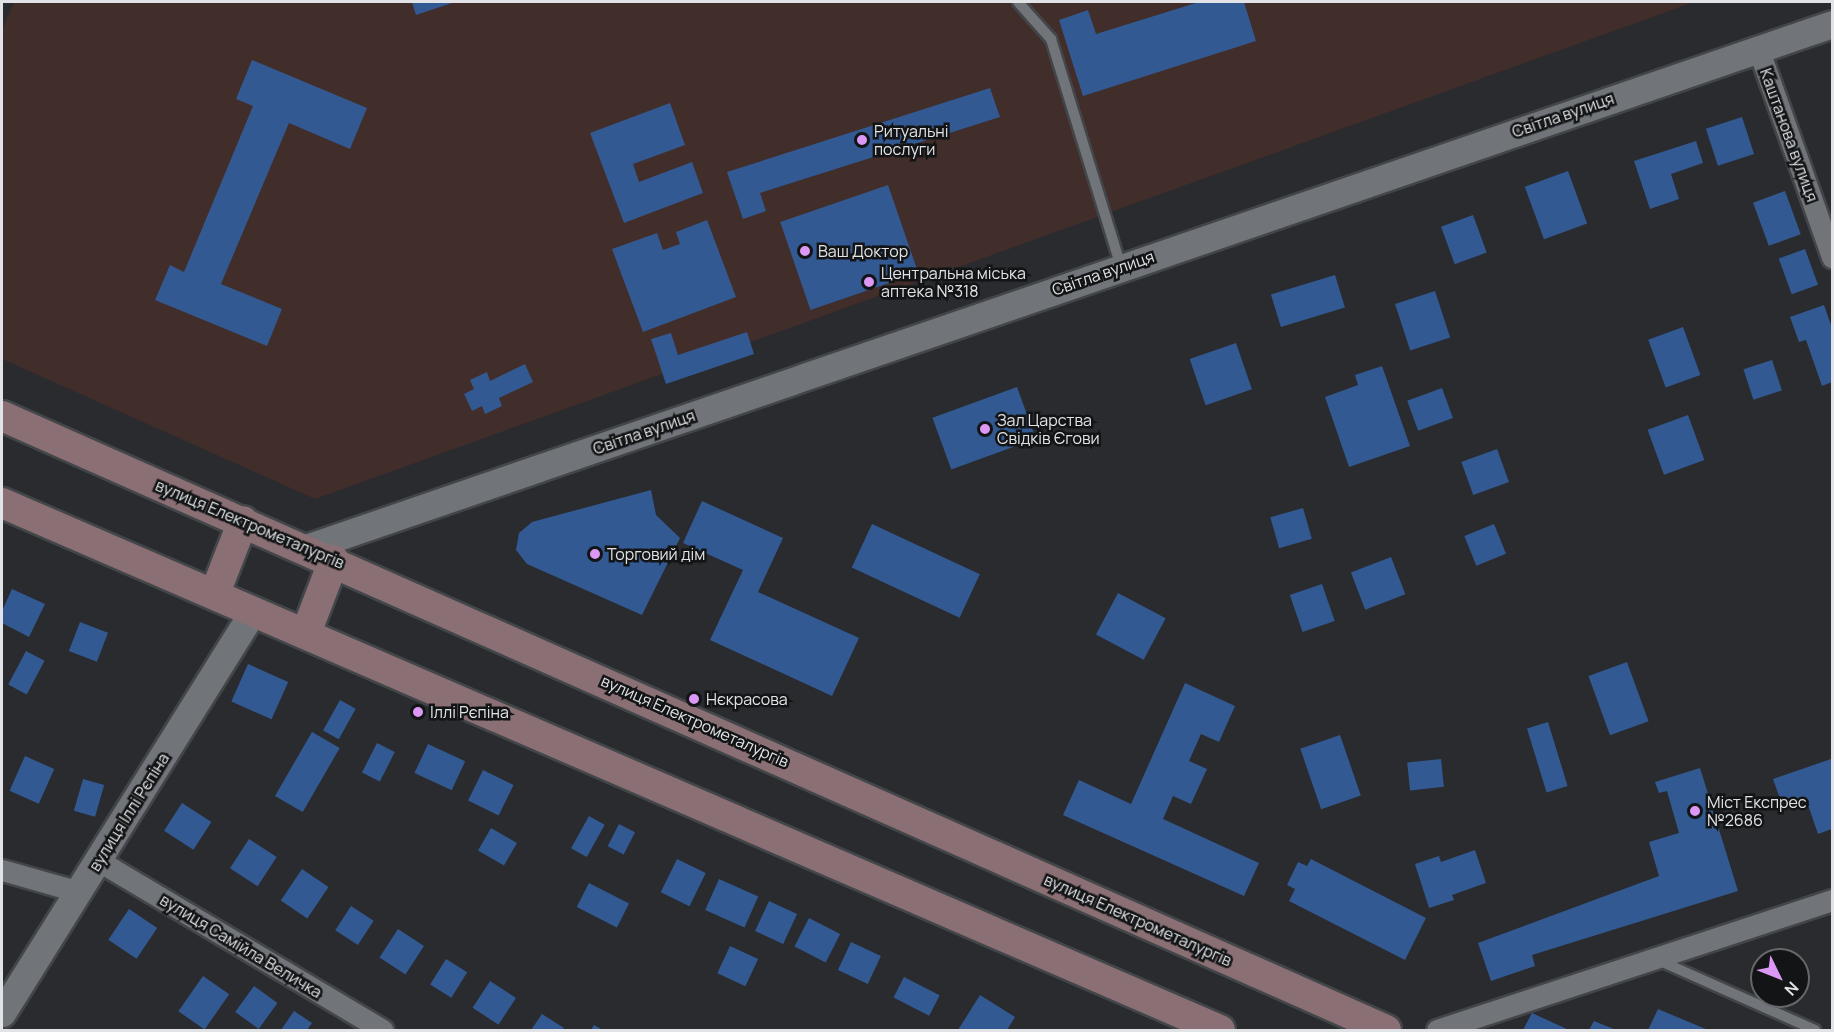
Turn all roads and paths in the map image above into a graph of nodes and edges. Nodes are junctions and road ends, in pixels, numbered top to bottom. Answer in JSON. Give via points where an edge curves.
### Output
{"nodes":[{"id":1,"x":1018,"y":2,"type":"edge"},
{"id":2,"x":1833,"y":24,"type":"edge"},
{"id":3,"x":1758,"y":48,"type":"junction"},
{"id":4,"x":1833,"y":257,"type":"edge"},
{"id":5,"x":1121,"y":267,"type":"junction"},
{"id":6,"x":2,"y":416,"type":"edge"},
{"id":7,"x":2,"y":503,"type":"edge"},
{"id":8,"x":243,"y":521,"type":"junction"},
{"id":9,"x":306,"y":548,"type":"junction"},
{"id":10,"x":334,"y":560,"type":"junction"},
{"id":11,"x":215,"y":593,"type":"junction"},
{"id":12,"x":254,"y":610,"type":"junction"},
{"id":13,"x":306,"y":633,"type":"junction"},
{"id":14,"x":99,"y":861,"type":"junction"},
{"id":15,"x":2,"y":870,"type":"edge"},
{"id":16,"x":80,"y":891,"type":"junction"},
{"id":17,"x":1833,"y":900,"type":"edge"},
{"id":18,"x":1655,"y":959,"type":"junction"},
{"id":19,"x":2,"y":1013,"type":"edge"},
{"id":20,"x":383,"y":1030,"type":"edge"},
{"id":21,"x":1220,"y":1030,"type":"edge"},
{"id":22,"x":1386,"y":1030,"type":"edge"},
{"id":23,"x":1437,"y":1030,"type":"edge"},
{"id":24,"x":1815,"y":1030,"type":"edge"}],
"edges":[{"from":1,"to":5,"type":"lane","via":[[1051,39]]},
{"from":2,"to":3,"type":"street","name":"Світла вулиця"},
{"from":3,"to":4,"type":"street","name":"Каштанова вулиця"},
{"from":3,"to":5,"type":"street","name":"Світла вулиця"},
{"from":5,"to":9,"type":"street","name":"Світла вулиця"},
{"from":6,"to":8,"type":"main road","name":"вулиця Електрометалургів"},
{"from":7,"to":11,"type":"main road"},
{"from":8,"to":9,"type":"main road","name":"вулиця Електрометалургів"},
{"from":8,"to":11,"type":"main road"},
{"from":9,"to":10,"type":"main road","name":"вулиця Електрометалургів"},
{"from":10,"to":13,"type":"main road"},
{"from":10,"to":22,"type":"main road","name":"вулиця Електрометалургів"},
{"from":11,"to":12,"type":"main road"},
{"from":12,"to":13,"type":"main road"},
{"from":12,"to":14,"type":"street","name":"вулиця Іллі Рєпіна"},
{"from":13,"to":21,"type":"main road"},
{"from":14,"to":16,"type":"street","name":"вулиця Іллі Рєпіна"},
{"from":14,"to":20,"type":"street","name":"вулиця Самійла Величка"},
{"from":15,"to":16,"type":"street"},
{"from":16,"to":19,"type":"street","name":"вулиця Іллі Рєпіна"},
{"from":17,"to":18,"type":"street"},
{"from":18,"to":23,"type":"street"},
{"from":18,"to":24,"type":"lane"}]}
